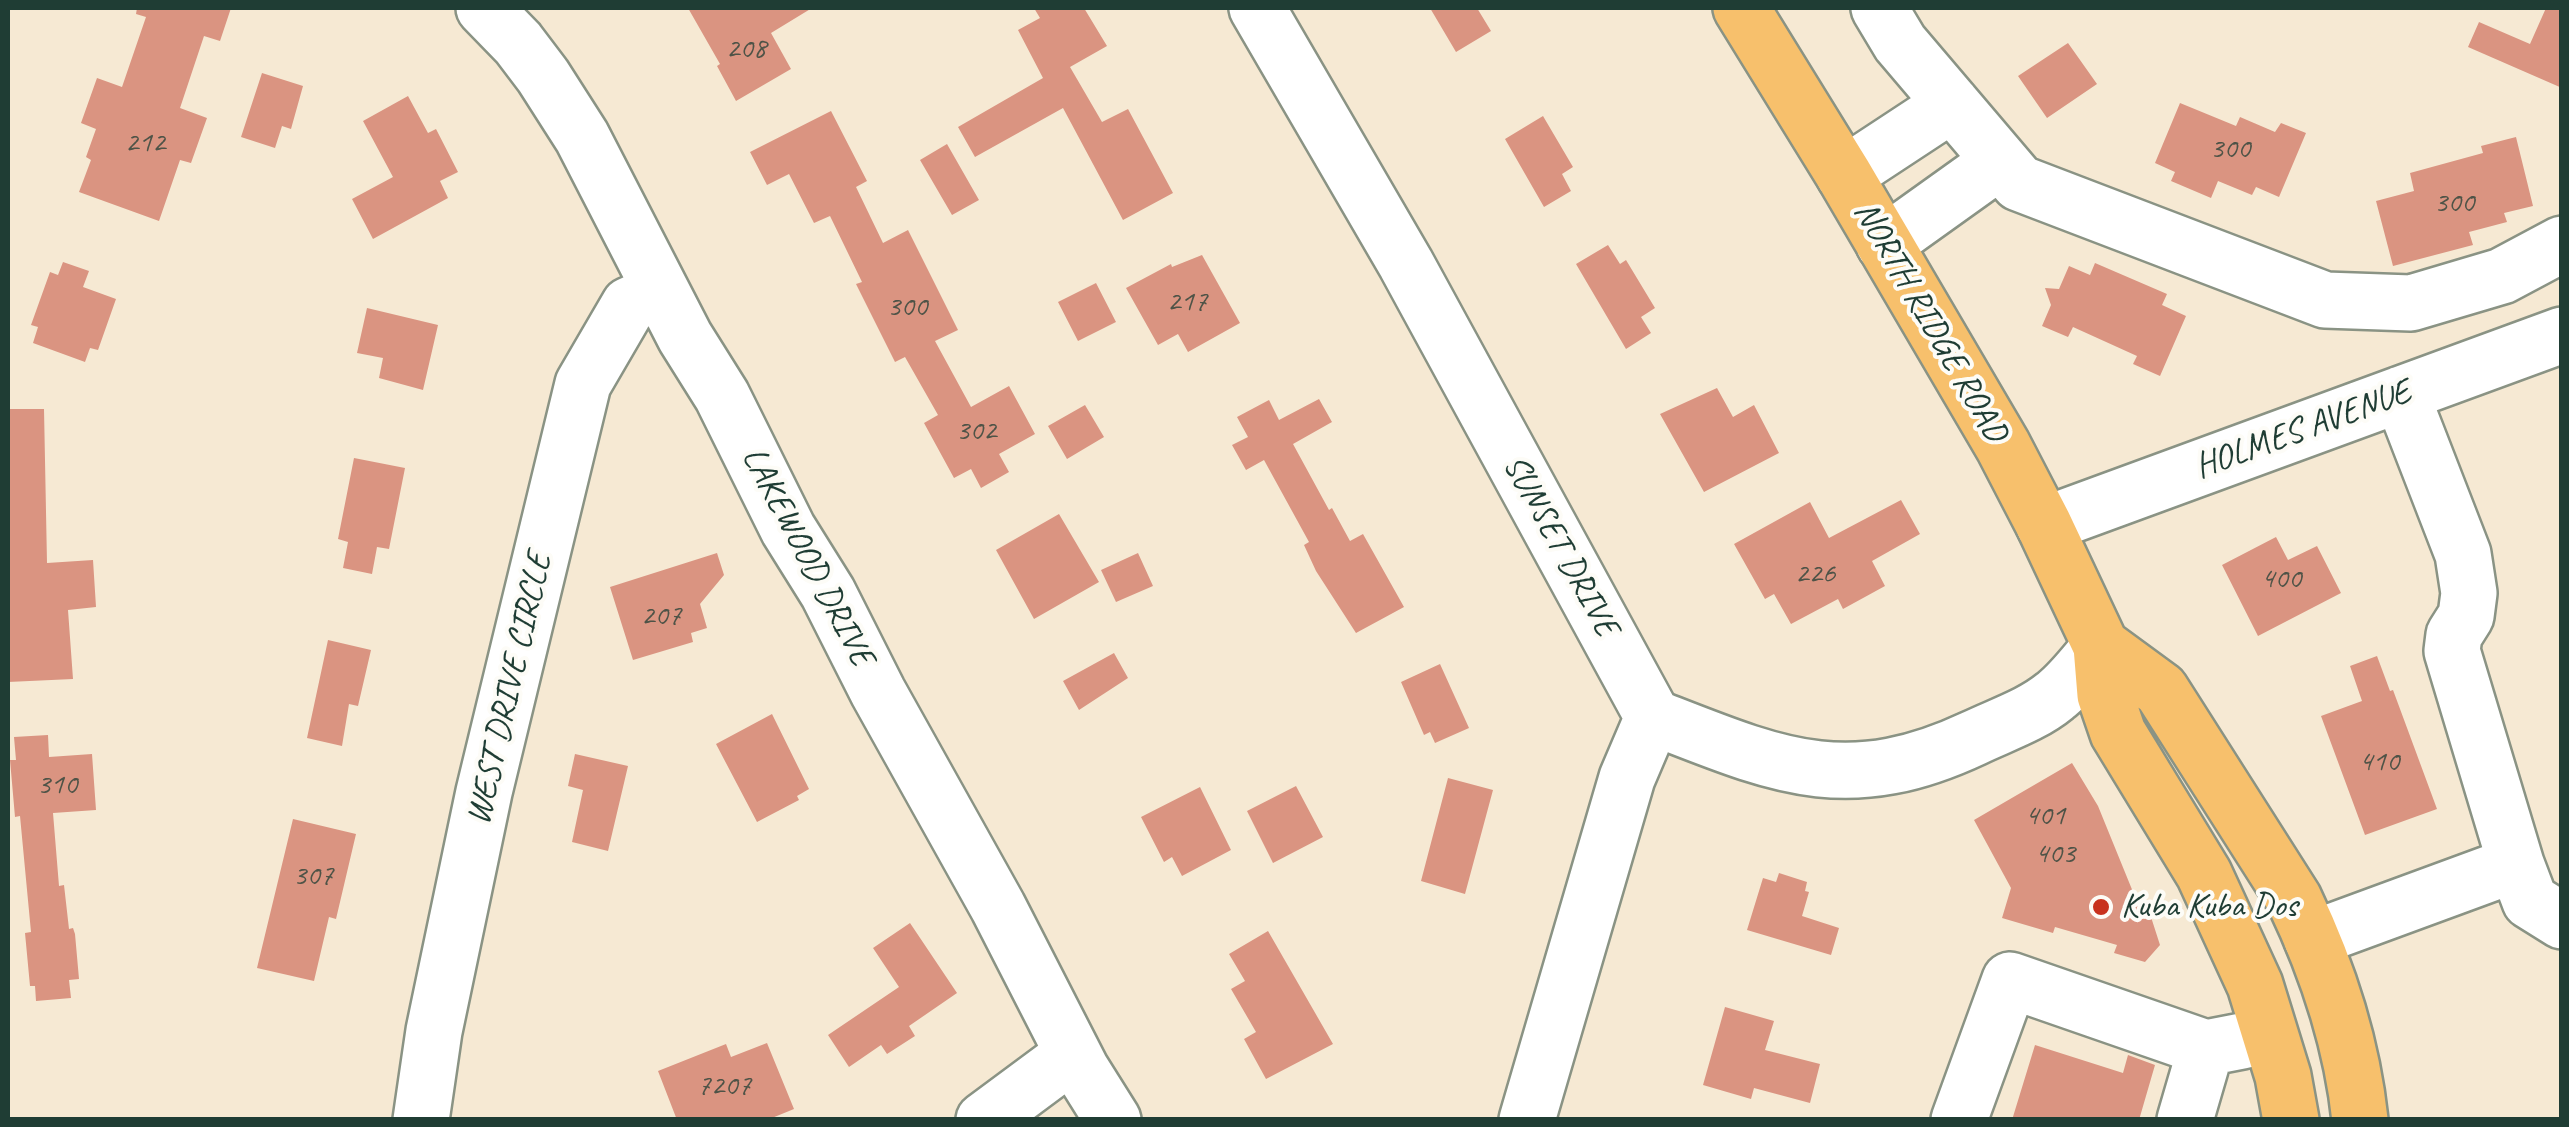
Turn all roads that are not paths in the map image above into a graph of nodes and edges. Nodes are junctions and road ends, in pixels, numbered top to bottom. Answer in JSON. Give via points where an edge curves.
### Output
{"nodes":[{"id":1,"x":484,"y":8,"type":"edge"},
{"id":2,"x":1258,"y":8,"type":"edge"},
{"id":3,"x":1740,"y":8,"type":"edge"},
{"id":4,"x":1879,"y":8,"type":"edge"},
{"id":5,"x":1952,"y":104,"type":"junction"},
{"id":6,"x":2000,"y":160,"type":"junction"},
{"id":7,"x":1844,"y":175,"type":"junction"},
{"id":8,"x":1884,"y":244,"type":"junction"},
{"id":9,"x":2562,"y":244,"type":"edge"},
{"id":10,"x":660,"y":291,"type":"junction"},
{"id":11,"x":2562,"y":335,"type":"edge"},
{"id":12,"x":2401,"y":394,"type":"junction"},
{"id":13,"x":2044,"y":525,"type":"junction"},
{"id":14,"x":2101,"y":646,"type":"junction"},
{"id":15,"x":1653,"y":718,"type":"junction"},
{"id":16,"x":2516,"y":864,"type":"junction"},
{"id":17,"x":2562,"y":922,"type":"edge"},
{"id":18,"x":2312,"y":939,"type":"junction"},
{"id":19,"x":2271,"y":1036,"type":"junction"},
{"id":20,"x":2206,"y":1048,"type":"junction"},
{"id":21,"x":1073,"y":1054,"type":"junction"},
{"id":22,"x":421,"y":1120,"type":"edge"},
{"id":23,"x":984,"y":1120,"type":"edge"},
{"id":24,"x":1113,"y":1120,"type":"edge"},
{"id":25,"x":1528,"y":1120,"type":"edge"},
{"id":26,"x":1959,"y":1120,"type":"edge"},
{"id":27,"x":2184,"y":1120,"type":"edge"},
{"id":28,"x":2290,"y":1120,"type":"edge"},
{"id":29,"x":2360,"y":1120,"type":"edge"}],
"edges":[{"from":1,"to":10,"type":"street","name":"LAKEWOOD DRIVE","via":[[543,76],[582,137]]},
{"from":2,"to":15,"type":"street","name":"SUNSET DRIVE"},
{"from":3,"to":7,"type":"main road","name":"NORTH RIDGE ROAD"},
{"from":4,"to":5,"type":"street","via":[[1900,44]]},
{"from":5,"to":6,"type":"street"},
{"from":5,"to":7,"type":"street"},
{"from":6,"to":8,"type":"street"},
{"from":6,"to":9,"type":"street","via":[[2019,182],[2324,300],[2411,303],[2502,276]]},
{"from":7,"to":8,"type":"main road","name":"NORTH RIDGE ROAD"},
{"from":8,"to":13,"type":"main road","name":"NORTH RIDGE ROAD"},
{"from":10,"to":21,"type":"street","name":"LAKEWOOD DRIVE"},
{"from":10,"to":22,"type":"street","name":"WEST DRIVE CIRCLE","via":[[629,305],[583,384],[484,792]]},
{"from":11,"to":12,"type":"street","name":"HOLMES AVENUE"},
{"from":12,"to":13,"type":"street","name":"HOLMES AVENUE"},
{"from":12,"to":16,"type":"street","via":[[2463,554],[2469,593],[2452,651]]},
{"from":13,"to":14,"type":"main road","name":"NORTH RIDGE ROAD"},
{"from":14,"to":15,"type":"street","via":[[2036,709],[1942,753],[1894,767],[1850,772],[1785,763]]},
{"from":14,"to":18,"type":"main road","name":"NORTH RIDGE ROAD","via":[[2162,690],[2177,710]]},
{"from":14,"to":19,"type":"main road","name":"NORTH RIDGE ROAD","via":[[2105,695],[2118,732],[2204,874]]},
{"from":15,"to":25,"type":"street","via":[[1627,778]]},
{"from":16,"to":17,"type":"street","via":[[2530,901]]},
{"from":16,"to":18,"type":"street"},
{"from":18,"to":29,"type":"main road","name":"NORTH RIDGE ROAD","via":[[2336,1004]]},
{"from":19,"to":20,"type":"street"},
{"from":19,"to":28,"type":"main road","name":"NORTH RIDGE ROAD"},
{"from":20,"to":26,"type":"street","via":[[2010,980]]},
{"from":20,"to":27,"type":"street"},
{"from":21,"to":23,"type":"street"},
{"from":21,"to":24,"type":"street","name":"LAKEWOOD DRIVE"}]}
